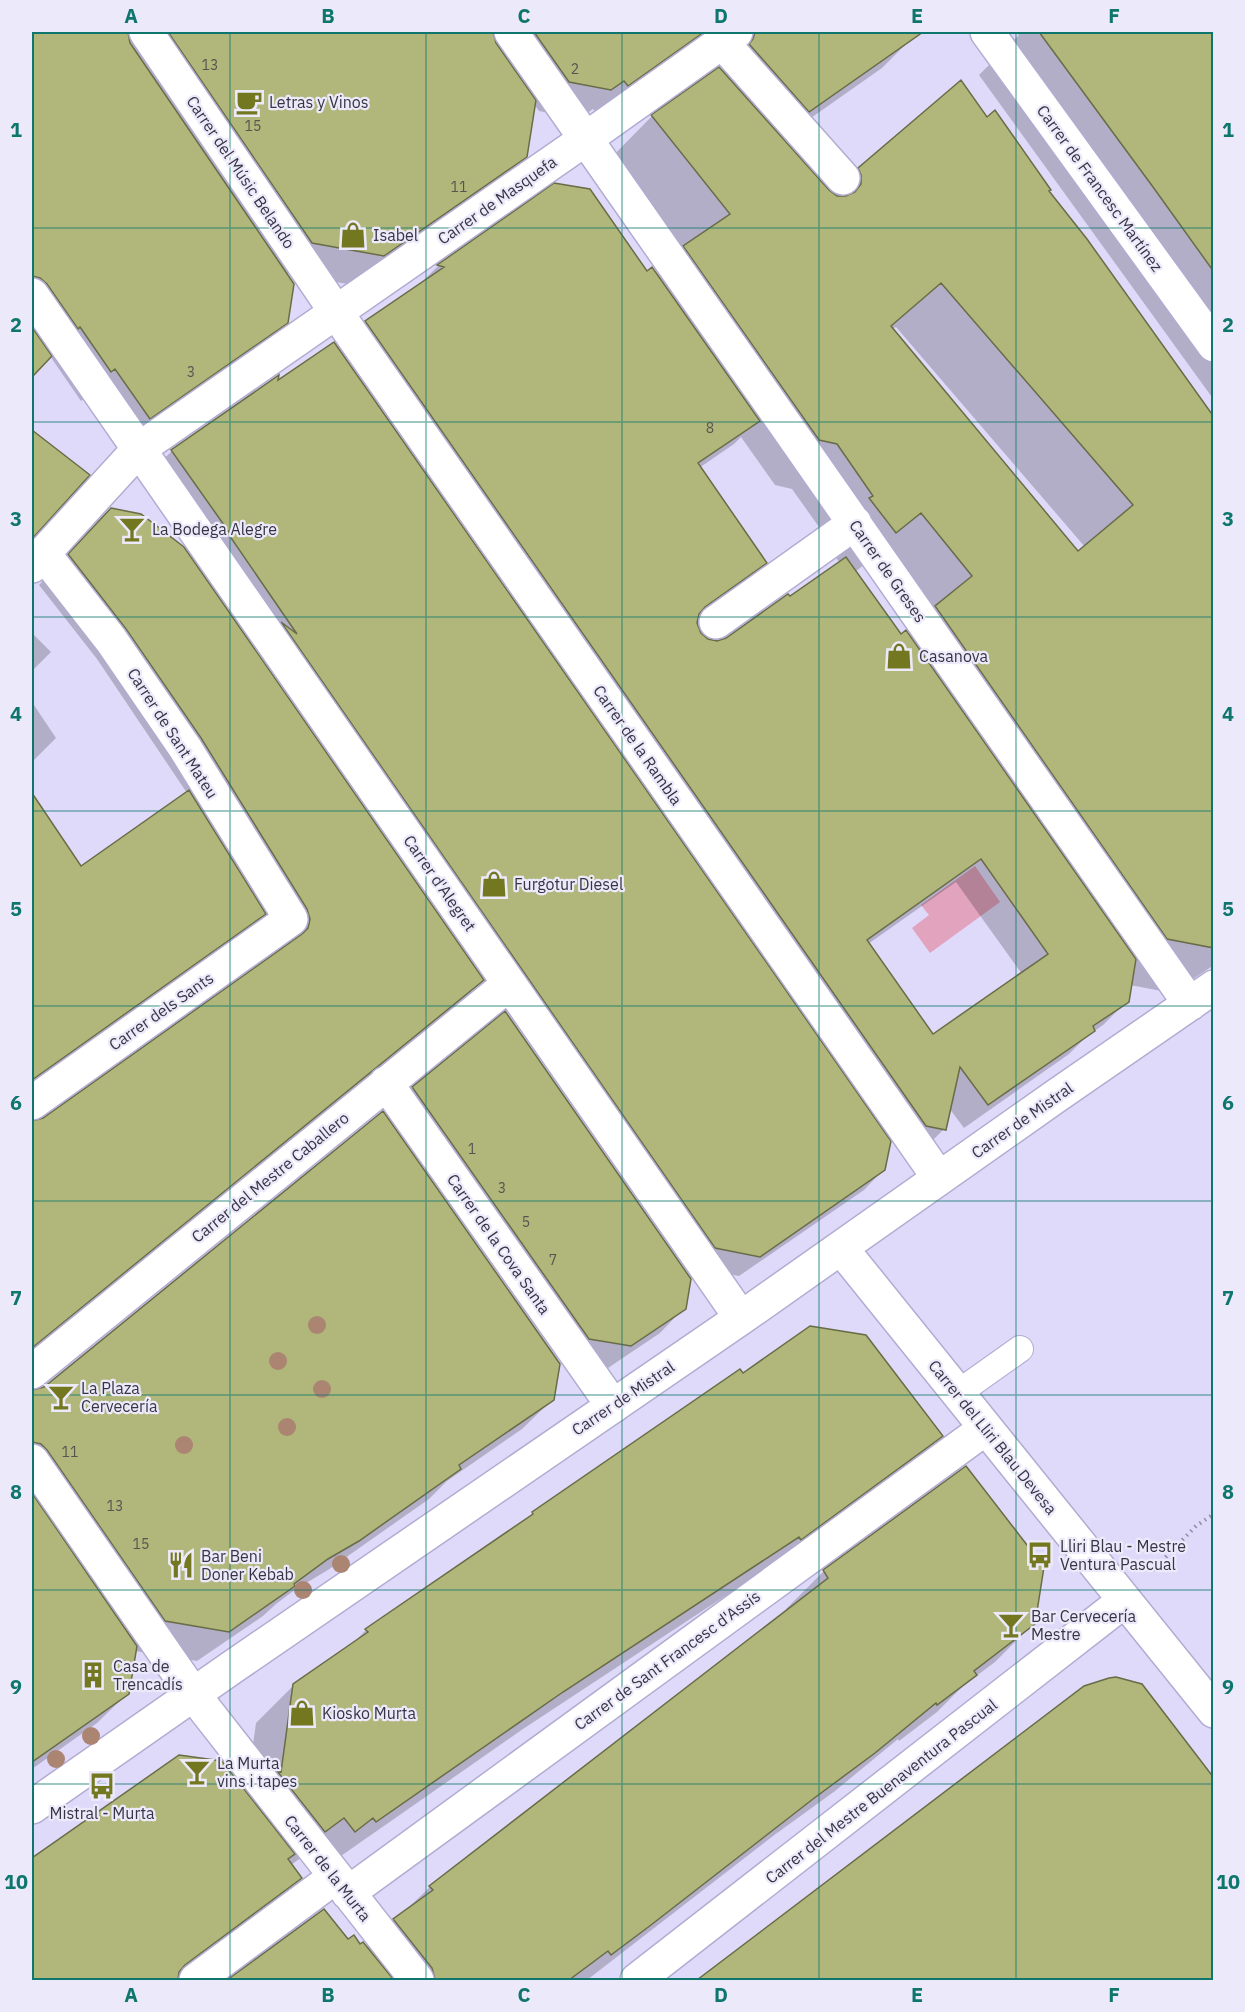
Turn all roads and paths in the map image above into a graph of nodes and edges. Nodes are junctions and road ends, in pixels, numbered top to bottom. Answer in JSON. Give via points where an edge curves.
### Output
{"nodes":[{"id":1,"x":146,"y":32,"type":"edge"},
{"id":2,"x":511,"y":32,"type":"edge"},
{"id":3,"x":987,"y":32,"type":"edge"},
{"id":4,"x":729,"y":37,"type":"edge"},
{"id":5,"x":586,"y":138,"type":"junction"},
{"id":6,"x":843,"y":178,"type":"dead end"},
{"id":7,"x":32,"y":295,"type":"edge"},
{"id":8,"x":336,"y":312,"type":"junction"},
{"id":9,"x":1214,"y":345,"type":"edge"},
{"id":10,"x":139,"y":449,"type":"junction"},
{"id":11,"x":855,"y":523,"type":"junction"},
{"id":12,"x":38,"y":560,"type":"edge"},
{"id":13,"x":716,"y":622,"type":"dead end"},
{"id":14,"x":291,"y":919,"type":"joint"},
{"id":15,"x":509,"y":984,"type":"junction"},
{"id":16,"x":1202,"y":996,"type":"edge"},
{"id":17,"x":386,"y":1083,"type":"junction"},
{"id":18,"x":32,"y":1103,"type":"edge"},
{"id":19,"x":939,"y":1178,"type":"junction"},
{"id":20,"x":841,"y":1248,"type":"junction"},
{"id":21,"x":741,"y":1318,"type":"junction"},
{"id":22,"x":1020,"y":1349,"type":"dead end"},
{"id":23,"x":32,"y":1372,"type":"edge"},
{"id":24,"x":958,"y":1394,"type":"junction"},
{"id":25,"x":613,"y":1406,"type":"junction"},
{"id":26,"x":986,"y":1428,"type":"junction"},
{"id":27,"x":32,"y":1461,"type":"edge"},
{"id":28,"x":1214,"y":1514,"type":"edge"},
{"id":29,"x":1124,"y":1600,"type":"junction"},
{"id":30,"x":193,"y":1694,"type":"junction"},
{"id":31,"x":1214,"y":1711,"type":"edge"},
{"id":32,"x":32,"y":1807,"type":"edge"},
{"id":33,"x":342,"y":1885,"type":"junction"},
{"id":34,"x":196,"y":1980,"type":"edge"},
{"id":35,"x":417,"y":1980,"type":"edge"},
{"id":36,"x":637,"y":1980,"type":"edge"}],
"edges":[{"from":1,"to":8,"type":"street","name":"Carrer del Músic Belando"},
{"from":2,"to":5,"type":"street","name":"Carrer de Greses"},
{"from":3,"to":9,"type":"street","name":"Carrer de Francesc Martínez"},
{"from":4,"to":5,"type":"street","name":"Carrer de Masquefa"},
{"from":4,"to":6,"type":"street"},
{"from":5,"to":8,"type":"street","name":"Carrer de Masquefa"},
{"from":5,"to":11,"type":"street","name":"Carrer de Greses"},
{"from":7,"to":10,"type":"street","name":"Carrer d'Alegret"},
{"from":8,"to":10,"type":"street","name":"Carrer de Masquefa"},
{"from":8,"to":19,"type":"street","name":"Carrer de la Rambla"},
{"from":10,"to":12,"type":"street","name":"Carrer de Masquefa"},
{"from":10,"to":15,"type":"street","name":"Carrer d'Alegret"},
{"from":11,"to":13,"type":"street"},
{"from":11,"to":16,"type":"street","name":"Carrer de Greses"},
{"from":12,"to":14,"type":"street","name":"Carrer de Sant Mateu","via":[[111,640],[185,748]]},
{"from":14,"to":18,"type":"street","name":"Carrer dels Sants"},
{"from":15,"to":17,"type":"street","name":"Carrer del Mestre Caballero"},
{"from":15,"to":21,"type":"street","name":"Carrer d'Alegret"},
{"from":16,"to":19,"type":"street","name":"Carrer de Mistral"},
{"from":17,"to":23,"type":"street","name":"Carrer del Mestre Caballero"},
{"from":17,"to":25,"type":"street","name":"Carrer de la Cova Santa"},
{"from":19,"to":20,"type":"street","name":"Carrer de Mistral"},
{"from":20,"to":21,"type":"street","name":"Carrer de Mistral"},
{"from":20,"to":24,"type":"street","name":"Carrer del Lliri Blau Devesa"},
{"from":21,"to":25,"type":"street","name":"Carrer de Mistral"},
{"from":22,"to":24,"type":"lane"},
{"from":24,"to":26,"type":"street","name":"Carrer del Lliri Blau Devesa"},
{"from":25,"to":30,"type":"street","name":"Carrer de Mistral"},
{"from":26,"to":29,"type":"street","name":"Carrer del Lliri Blau Devesa"},
{"from":26,"to":33,"type":"street","name":"Carrer de Sant Francesc d'Assís"},
{"from":27,"to":30,"type":"street","name":"Carrer de la Murta"},
{"from":28,"to":29,"type":"path","via":[[1196,1526]]},
{"from":29,"to":31,"type":"street","name":"Carrer del Lliri Blau Devesa"},
{"from":29,"to":36,"type":"street","name":"Carrer del Mestre Buenaventura Pascual"},
{"from":30,"to":32,"type":"street","name":"Carrer de Mistral"},
{"from":30,"to":33,"type":"street","name":"Carrer de la Murta"},
{"from":33,"to":34,"type":"street","name":"Carrer de Sant Francesc d'Assís"},
{"from":33,"to":35,"type":"street","name":"Carrer de la Murta"}]}
